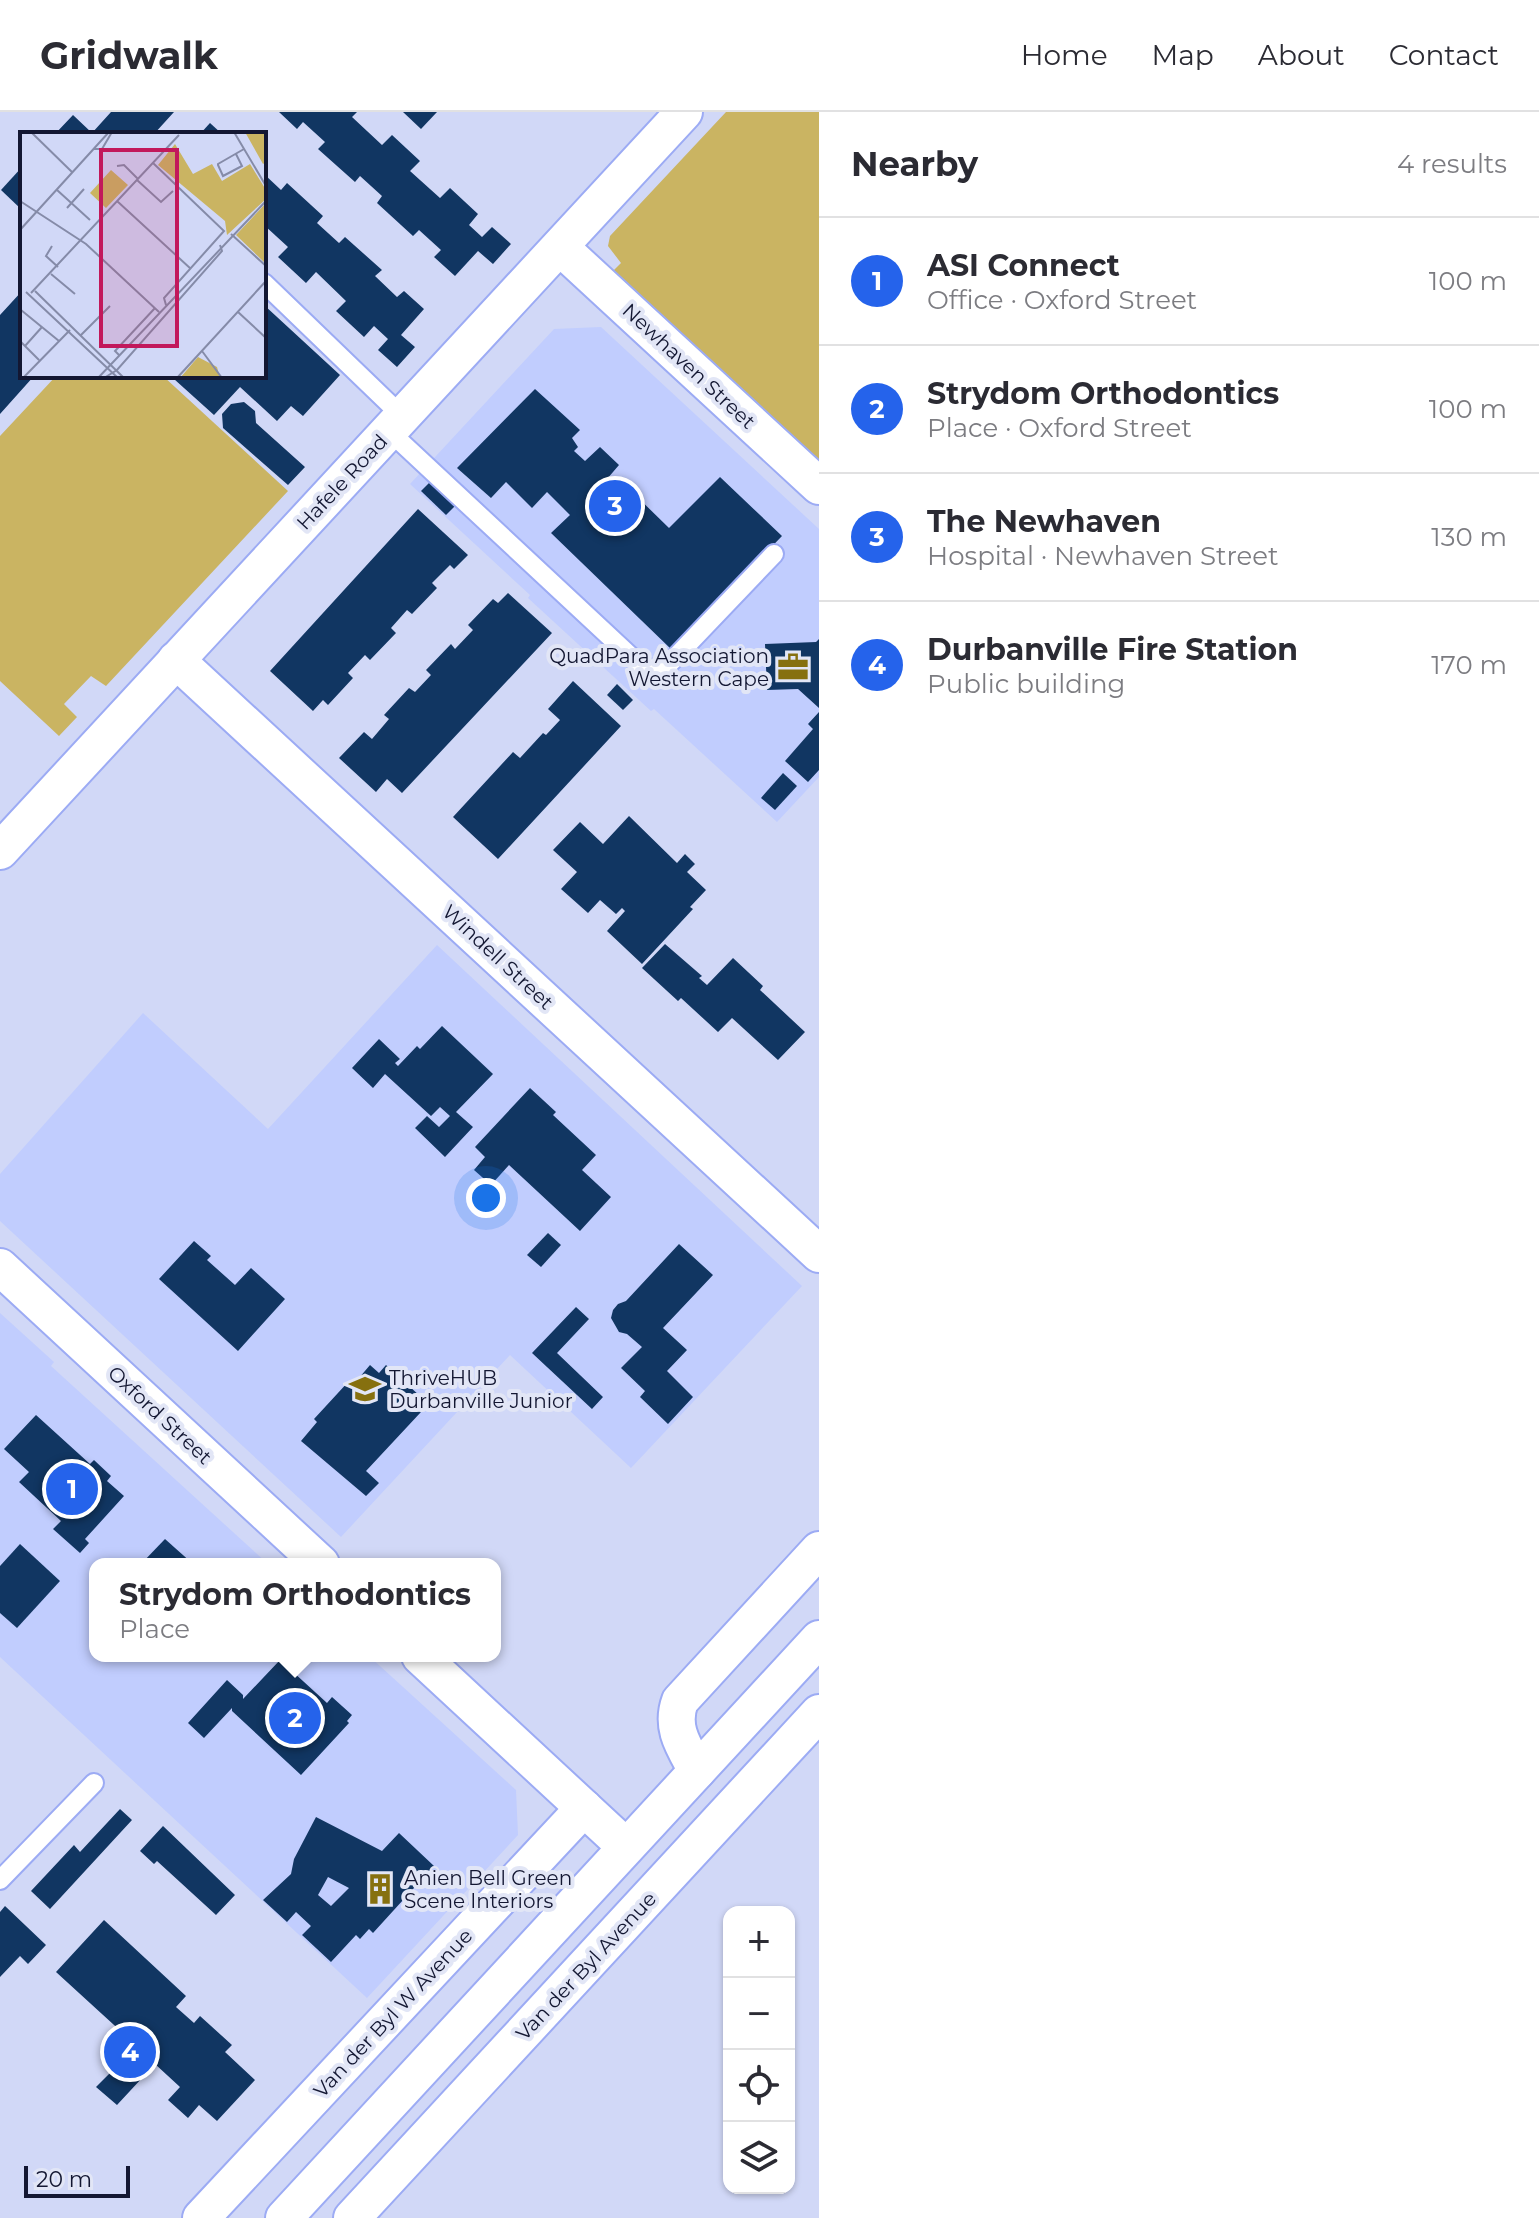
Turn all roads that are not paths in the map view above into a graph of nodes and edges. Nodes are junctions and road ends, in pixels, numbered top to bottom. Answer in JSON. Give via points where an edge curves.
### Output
{"nodes":[{"id":1,"x":684,"y":112,"type":"edge"},
{"id":2,"x":560,"y":247,"type":"junction"},
{"id":3,"x":266,"y":285,"type":"edge"},
{"id":4,"x":396,"y":424,"type":"junction"},
{"id":5,"x":819,"y":486,"type":"edge"},
{"id":6,"x":774,"y":554,"type":"dead end"},
{"id":7,"x":176,"y":660,"type":"junction"},
{"id":8,"x":0,"y":851,"type":"edge"},
{"id":9,"x":819,"y":1254,"type":"edge"},
{"id":10,"x":0,"y":1267,"type":"edge"},
{"id":11,"x":819,"y":1550,"type":"edge"},
{"id":12,"x":315,"y":1558,"type":"edge"},
{"id":13,"x":819,"y":1639,"type":"edge"},
{"id":14,"x":426,"y":1662,"type":"edge"},
{"id":15,"x":819,"y":1713,"type":"edge"},
{"id":16,"x":697,"y":1771,"type":"junction"},
{"id":17,"x":94,"y":1783,"type":"dead end"},
{"id":18,"x":584,"y":1808,"type":"junction"},
{"id":19,"x":626,"y":1847,"type":"junction"},
{"id":20,"x":0,"y":1880,"type":"edge"},
{"id":21,"x":201,"y":2218,"type":"edge"},
{"id":22,"x":284,"y":2218,"type":"edge"},
{"id":23,"x":352,"y":2218,"type":"edge"}],
"edges":[{"from":1,"to":2,"type":"street","name":"Hafele Road"},
{"from":2,"to":4,"type":"street","name":"Hafele Road"},
{"from":2,"to":5,"type":"street","name":"Newhaven Street"},
{"from":3,"to":4,"type":"lane"},
{"from":4,"to":6,"type":"lane","via":[[647,668],[669,664]]},
{"from":4,"to":7,"type":"street","name":"Hafele Road"},
{"from":7,"to":8,"type":"street","name":"Hafele Road"},
{"from":7,"to":9,"type":"street","name":"Windell Street"},
{"from":10,"to":12,"type":"street","name":"Oxford Street"},
{"from":11,"to":16,"type":"street","via":[[680,1701],[676,1729]]},
{"from":13,"to":16,"type":"street"},
{"from":14,"to":18,"type":"street"},
{"from":15,"to":23,"type":"street","name":"Van der Byl Avenue"},
{"from":16,"to":19,"type":"street"},
{"from":17,"to":20,"type":"lane"},
{"from":18,"to":19,"type":"street"},
{"from":18,"to":21,"type":"street","name":"Van der Byl W Avenue"},
{"from":19,"to":22,"type":"street"}]}
